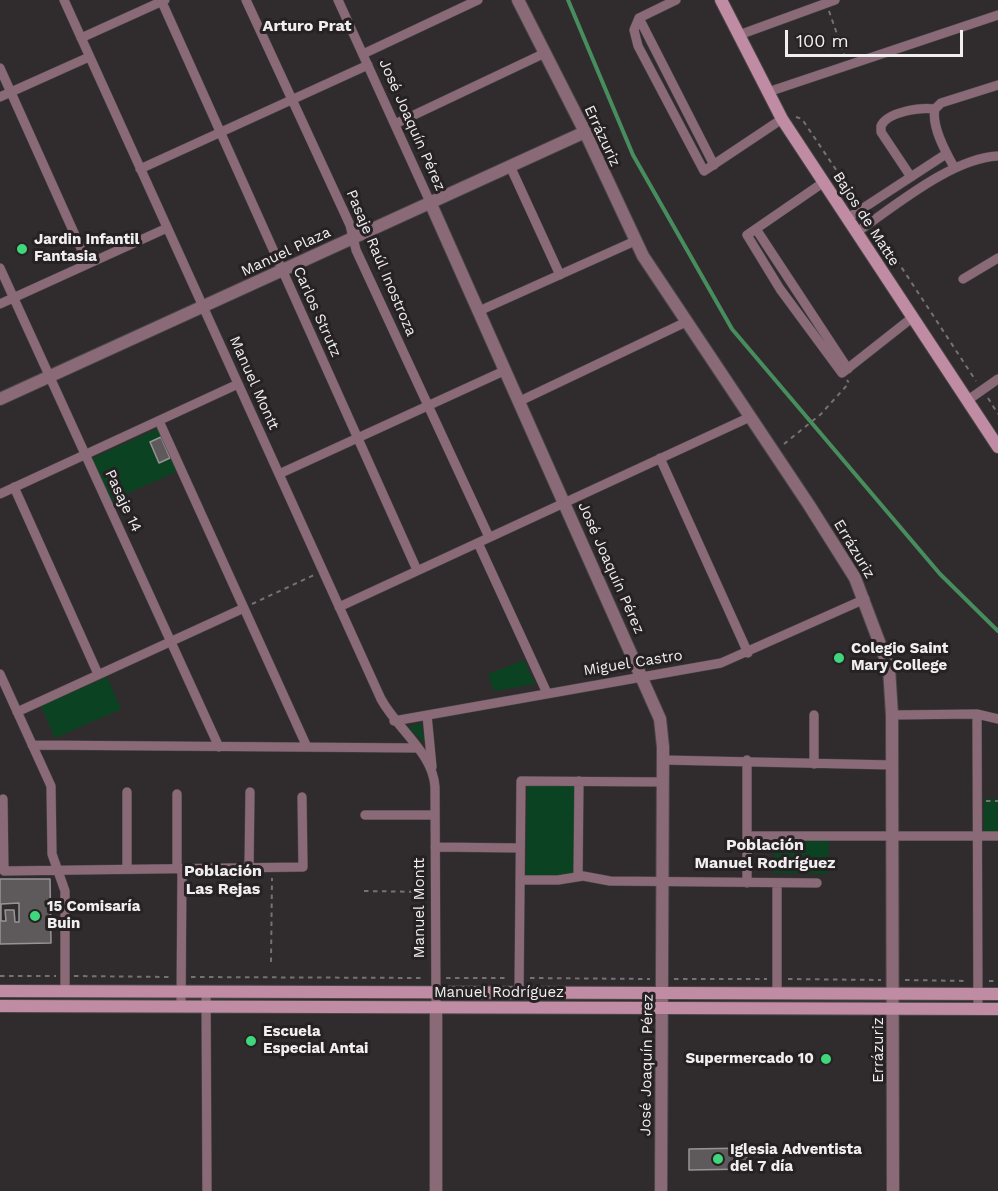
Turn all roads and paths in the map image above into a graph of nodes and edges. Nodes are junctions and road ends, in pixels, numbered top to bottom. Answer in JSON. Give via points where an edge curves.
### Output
{"nodes":[{"id":1,"x":64,"y":0,"type":"edge"},
{"id":2,"x":246,"y":0,"type":"edge"},
{"id":3,"x":338,"y":0,"type":"edge"},
{"id":4,"x":478,"y":0,"type":"edge"},
{"id":5,"x":518,"y":0,"type":"edge"},
{"id":6,"x":676,"y":0,"type":"edge"},
{"id":7,"x":721,"y":0,"type":"edge"},
{"id":8,"x":163,"y":1,"type":"edge"},
{"id":9,"x":831,"y":2,"type":"edge"},
{"id":10,"x":998,"y":15,"type":"edge"},
{"id":11,"x":639,"y":18,"type":"junction"},
{"id":12,"x":739,"y":35,"type":"junction"},
{"id":13,"x":81,"y":38,"type":"junction"},
{"id":14,"x":545,"y":53,"type":"junction"},
{"id":15,"x":363,"y":54,"type":"junction"},
{"id":16,"x":89,"y":57,"type":"junction"},
{"id":17,"x":368,"y":65,"type":"junction"},
{"id":18,"x":848,"y":65,"type":"junction"},
{"id":19,"x":0,"y":68,"type":"edge"},
{"id":20,"x":998,"y":85,"type":"edge"},
{"id":21,"x":11,"y":92,"type":"junction"},
{"id":22,"x":768,"y":92,"type":"junction"},
{"id":23,"x":0,"y":97,"type":"edge"},
{"id":24,"x":292,"y":100,"type":"junction"},
{"id":25,"x":935,"y":109,"type":"junction"},
{"id":26,"x":782,"y":119,"type":"junction"},
{"id":27,"x":395,"y":124,"type":"junction"},
{"id":28,"x":220,"y":132,"type":"junction"},
{"id":29,"x":585,"y":132,"type":"junction"},
{"id":30,"x":946,"y":154,"type":"junction"},
{"id":31,"x":998,"y":156,"type":"edge"},
{"id":32,"x":714,"y":165,"type":"junction"},
{"id":33,"x":510,"y":166,"type":"junction"},
{"id":34,"x":954,"y":167,"type":"junction"},
{"id":35,"x":140,"y":169,"type":"junction"},
{"id":36,"x":911,"y":177,"type":"junction"},
{"id":37,"x":824,"y":182,"type":"junction"},
{"id":38,"x":430,"y":202,"type":"junction"},
{"id":39,"x":848,"y":218,"type":"junction"},
{"id":40,"x":167,"y":228,"type":"junction"},
{"id":41,"x":756,"y":229,"type":"junction"},
{"id":42,"x":857,"y":232,"type":"junction"},
{"id":43,"x":353,"y":238,"type":"junction"},
{"id":44,"x":634,"y":241,"type":"junction"},
{"id":45,"x":998,"y":259,"type":"edge"},
{"id":46,"x":88,"y":264,"type":"junction"},
{"id":47,"x":0,"y":268,"type":"edge"},
{"id":48,"x":282,"y":270,"type":"junction"},
{"id":49,"x":560,"y":275,"type":"junction"},
{"id":50,"x":963,"y":279,"type":"dead end"},
{"id":51,"x":14,"y":298,"type":"junction"},
{"id":52,"x":0,"y":304,"type":"edge"},
{"id":53,"x":203,"y":307,"type":"junction"},
{"id":54,"x":479,"y":311,"type":"junction"},
{"id":55,"x":913,"y":317,"type":"junction"},
{"id":56,"x":686,"y":322,"type":"junction"},
{"id":57,"x":506,"y":370,"type":"junction"},
{"id":58,"x":845,"y":371,"type":"junction"},
{"id":59,"x":49,"y":377,"type":"junction"},
{"id":60,"x":998,"y":379,"type":"edge"},
{"id":61,"x":238,"y":384,"type":"junction"},
{"id":62,"x":0,"y":399,"type":"edge"},
{"id":63,"x":968,"y":400,"type":"junction"},
{"id":64,"x":519,"y":401,"type":"junction"},
{"id":65,"x":428,"y":406,"type":"junction"},
{"id":66,"x":750,"y":417,"type":"junction"},
{"id":67,"x":159,"y":420,"type":"junction"},
{"id":68,"x":358,"y":438,"type":"junction"},
{"id":69,"x":998,"y":447,"type":"edge"},
{"id":70,"x":773,"y":452,"type":"junction"},
{"id":71,"x":85,"y":454,"type":"junction"},
{"id":72,"x":660,"y":458,"type":"junction"},
{"id":73,"x":279,"y":474,"type":"junction"},
{"id":74,"x":14,"y":487,"type":"junction"},
{"id":75,"x":0,"y":494,"type":"edge"},
{"id":76,"x":565,"y":502,"type":"junction"},
{"id":77,"x":489,"y":537,"type":"junction"},
{"id":78,"x":478,"y":543,"type":"junction"},
{"id":79,"x":417,"y":570,"type":"junction"},
{"id":80,"x":323,"y":571,"type":"junction"},
{"id":81,"x":865,"y":599,"type":"junction"},
{"id":82,"x":339,"y":607,"type":"junction"},
{"id":83,"x":244,"y":608,"type":"junction"},
{"id":84,"x":170,"y":641,"type":"junction"},
{"id":85,"x":748,"y":653,"type":"junction"},
{"id":86,"x":0,"y":674,"type":"edge"},
{"id":87,"x":98,"y":674,"type":"junction"},
{"id":88,"x":644,"y":676,"type":"junction"},
{"id":89,"x":547,"y":693,"type":"junction"},
{"id":90,"x":17,"y":712,"type":"junction"},
{"id":91,"x":977,"y":714,"type":"junction"},
{"id":92,"x":427,"y":715,"type":"junction"},
{"id":93,"x":814,"y":715,"type":"dead end"},
{"id":94,"x":892,"y":715,"type":"junction"},
{"id":95,"x":998,"y":719,"type":"edge"},
{"id":96,"x":394,"y":721,"type":"junction"},
{"id":97,"x":32,"y":746,"type":"junction"},
{"id":98,"x":219,"y":747,"type":"junction"},
{"id":99,"x":307,"y":747,"type":"junction"},
{"id":100,"x":418,"y":748,"type":"junction"},
{"id":101,"x":663,"y":760,"type":"junction"},
{"id":102,"x":747,"y":760,"type":"junction"},
{"id":103,"x":814,"y":764,"type":"junction"},
{"id":104,"x":892,"y":765,"type":"junction"},
{"id":105,"x":432,"y":770,"type":"junction"},
{"id":106,"x":579,"y":781,"type":"junction"},
{"id":107,"x":663,"y":782,"type":"junction"},
{"id":108,"x":127,"y":792,"type":"dead end"},
{"id":109,"x":250,"y":792,"type":"dead end"},
{"id":110,"x":177,"y":794,"type":"dead end"},
{"id":111,"x":302,"y":797,"type":"dead end"},
{"id":112,"x":3,"y":799,"type":"dead end"},
{"id":113,"x":365,"y":815,"type":"dead end"},
{"id":114,"x":435,"y":815,"type":"junction"},
{"id":115,"x":747,"y":836,"type":"junction"},
{"id":116,"x":893,"y":836,"type":"junction"},
{"id":117,"x":977,"y":836,"type":"junction"},
{"id":118,"x":998,"y":836,"type":"edge"},
{"id":119,"x":435,"y":847,"type":"junction"},
{"id":120,"x":520,"y":848,"type":"junction"},
{"id":121,"x":272,"y":867,"type":"junction"},
{"id":122,"x":249,"y":868,"type":"junction"},
{"id":123,"x":127,"y":869,"type":"junction"},
{"id":124,"x":179,"y":869,"type":"junction"},
{"id":125,"x":59,"y":870,"type":"junction"},
{"id":126,"x":578,"y":877,"type":"junction"},
{"id":127,"x":520,"y":880,"type":"junction"},
{"id":128,"x":663,"y":882,"type":"junction"},
{"id":129,"x":747,"y":883,"type":"junction"},
{"id":130,"x":777,"y":883,"type":"junction"},
{"id":131,"x":818,"y":883,"type":"dead end"},
{"id":132,"x":364,"y":891,"type":"dead end"},
{"id":133,"x":435,"y":892,"type":"junction"},
{"id":134,"x":271,"y":962,"type":"dead end"},
{"id":135,"x":0,"y":976,"type":"edge"},
{"id":136,"x":65,"y":976,"type":"junction"},
{"id":137,"x":181,"y":976,"type":"junction"},
{"id":138,"x":436,"y":978,"type":"junction"},
{"id":139,"x":519,"y":978,"type":"junction"},
{"id":140,"x":663,"y":979,"type":"junction"},
{"id":141,"x":777,"y":979,"type":"junction"},
{"id":142,"x":894,"y":980,"type":"junction"},
{"id":143,"x":998,"y":981,"type":"edge"},
{"id":144,"x":978,"y":987,"type":"junction"},
{"id":145,"x":0,"y":990,"type":"edge"},
{"id":146,"x":65,"y":990,"type":"junction"},
{"id":147,"x":182,"y":991,"type":"junction"},
{"id":148,"x":207,"y":991,"type":"junction"},
{"id":149,"x":436,"y":992,"type":"junction"},
{"id":150,"x":519,"y":992,"type":"junction"},
{"id":151,"x":663,"y":993,"type":"junction"},
{"id":152,"x":777,"y":993,"type":"junction"},
{"id":153,"x":894,"y":993,"type":"junction"},
{"id":154,"x":998,"y":994,"type":"edge"},
{"id":155,"x":0,"y":1006,"type":"edge"},
{"id":156,"x":182,"y":1007,"type":"junction"},
{"id":157,"x":206,"y":1007,"type":"junction"},
{"id":158,"x":436,"y":1008,"type":"junction"},
{"id":159,"x":661,"y":1008,"type":"junction"},
{"id":160,"x":894,"y":1009,"type":"junction"},
{"id":161,"x":978,"y":1009,"type":"junction"},
{"id":162,"x":998,"y":1009,"type":"edge"},
{"id":163,"x":207,"y":1191,"type":"edge"},
{"id":164,"x":436,"y":1191,"type":"edge"},
{"id":165,"x":662,"y":1191,"type":"edge"},
{"id":166,"x":893,"y":1191,"type":"edge"}],
"edges":[{"from":1,"to":13,"type":"street","name":"Manuel Montt"},
{"from":2,"to":24,"type":"street","name":"Pasaje Raúl Inostroza"},
{"from":3,"to":15,"type":"street","name":"José Joaquín Pérez"},
{"from":4,"to":15,"type":"street"},
{"from":5,"to":14,"type":"street","name":"Errázuriz"},
{"from":6,"to":11,"type":"street"},
{"from":7,"to":12,"type":"main road","name":"Bajos de Matte"},
{"from":8,"to":13,"type":"street"},
{"from":8,"to":28,"type":"street","name":"Carlos Strutz"},
{"from":9,"to":12,"type":"street"},
{"from":9,"to":18,"type":"path"},
{"from":10,"to":18,"type":"street"},
{"from":11,"to":32,"type":"street"},
{"from":11,"to":32,"type":"street","via":[[634,30],[638,46],[704,171]]},
{"from":12,"to":22,"type":"main road","name":"Bajos de Matte"},
{"from":13,"to":16,"type":"street","name":"Manuel Montt"},
{"from":14,"to":27,"type":"street"},
{"from":14,"to":29,"type":"street","name":"Errázuriz"},
{"from":15,"to":17,"type":"street","name":"José Joaquín Pérez"},
{"from":16,"to":21,"type":"street"},
{"from":16,"to":35,"type":"street","name":"Manuel Montt"},
{"from":17,"to":24,"type":"street"},
{"from":17,"to":27,"type":"street","name":"José Joaquín Pérez"},
{"from":18,"to":22,"type":"street"},
{"from":19,"to":21,"type":"street"},
{"from":20,"to":25,"type":"street","via":[[941,103]]},
{"from":21,"to":23,"type":"street"},
{"from":21,"to":46,"type":"street"},
{"from":22,"to":26,"type":"main road","name":"Bajos de Matte"},
{"from":24,"to":28,"type":"street"},
{"from":24,"to":43,"type":"street","name":"Pasaje Raúl Inostroza"},
{"from":25,"to":30,"type":"street","via":[[934,118]]},
{"from":25,"to":36,"type":"street","via":[[889,118],[880,126]]},
{"from":26,"to":32,"type":"street"},
{"from":26,"to":37,"type":"main road","name":"Bajos de Matte"},
{"from":27,"to":38,"type":"street","name":"José Joaquín Pérez"},
{"from":28,"to":35,"type":"street"},
{"from":28,"to":48,"type":"street","name":"Carlos Strutz"},
{"from":29,"to":33,"type":"street","name":"Manuel Plaza"},
{"from":29,"to":44,"type":"street","name":"Errázuriz"},
{"from":30,"to":34,"type":"street"},
{"from":30,"to":36,"type":"street"},
{"from":31,"to":34,"type":"street"},
{"from":33,"to":38,"type":"street","name":"Manuel Plaza"},
{"from":33,"to":49,"type":"street"},
{"from":34,"to":42,"type":"street"},
{"from":35,"to":40,"type":"street","name":"Manuel Montt"},
{"from":36,"to":39,"type":"street"},
{"from":37,"to":39,"type":"main road","name":"Bajos de Matte"},
{"from":37,"to":41,"type":"street"},
{"from":38,"to":43,"type":"street","name":"Manuel Plaza"},
{"from":38,"to":54,"type":"street","name":"José Joaquín Pérez"},
{"from":39,"to":42,"type":"main road","name":"Bajos de Matte"},
{"from":40,"to":46,"type":"street"},
{"from":40,"to":53,"type":"street","name":"Manuel Montt"},
{"from":41,"to":58,"type":"street"},
{"from":41,"to":58,"type":"street","via":[[747,235],[780,289]]},
{"from":42,"to":55,"type":"main road","name":"Bajos de Matte"},
{"from":43,"to":48,"type":"street","name":"Manuel Plaza"},
{"from":43,"to":65,"type":"street","name":"Pasaje Raúl Inostroza"},
{"from":44,"to":49,"type":"street"},
{"from":44,"to":56,"type":"street","name":"Errázuriz"},
{"from":45,"to":50,"type":"street"},
{"from":46,"to":51,"type":"street"},
{"from":47,"to":51,"type":"street","name":"Pasaje 14"},
{"from":48,"to":53,"type":"street","name":"Manuel Plaza"},
{"from":48,"to":68,"type":"street","name":"Carlos Strutz"},
{"from":49,"to":54,"type":"street"},
{"from":51,"to":52,"type":"street"},
{"from":51,"to":59,"type":"street","name":"Pasaje 14"},
{"from":53,"to":59,"type":"street","name":"Manuel Plaza"},
{"from":53,"to":61,"type":"street","name":"Manuel Montt"},
{"from":54,"to":57,"type":"street","name":"José Joaquín Pérez"},
{"from":55,"to":58,"type":"street"},
{"from":55,"to":63,"type":"main road","name":"Bajos de Matte"},
{"from":56,"to":64,"type":"street"},
{"from":56,"to":66,"type":"street","name":"Errázuriz"},
{"from":57,"to":64,"type":"street","name":"José Joaquín Pérez"},
{"from":57,"to":65,"type":"street"},
{"from":58,"to":70,"type":"path","via":[[849,383],[821,414]]},
{"from":59,"to":62,"type":"street","name":"Manuel Plaza"},
{"from":59,"to":71,"type":"street","name":"Pasaje 14"},
{"from":60,"to":63,"type":"street"},
{"from":61,"to":67,"type":"street"},
{"from":61,"to":73,"type":"street","name":"Manuel Montt"},
{"from":63,"to":69,"type":"main road","name":"Bajos de Matte"},
{"from":64,"to":76,"type":"street","name":"José Joaquín Pérez"},
{"from":65,"to":68,"type":"street"},
{"from":65,"to":77,"type":"street","name":"Pasaje Raúl Inostroza"},
{"from":66,"to":70,"type":"street","name":"Errázuriz"},
{"from":66,"to":72,"type":"street"},
{"from":67,"to":71,"type":"street"},
{"from":67,"to":83,"type":"street"},
{"from":68,"to":73,"type":"street"},
{"from":68,"to":79,"type":"street","name":"Carlos Strutz"},
{"from":70,"to":81,"type":"street","name":"Errázuriz"},
{"from":71,"to":74,"type":"street"},
{"from":71,"to":84,"type":"street","name":"Pasaje 14"},
{"from":72,"to":76,"type":"street"},
{"from":72,"to":85,"type":"street"},
{"from":73,"to":80,"type":"street","name":"Manuel Montt"},
{"from":74,"to":75,"type":"street"},
{"from":74,"to":87,"type":"street"},
{"from":76,"to":77,"type":"street"},
{"from":76,"to":88,"type":"street","name":"José Joaquín Pérez"},
{"from":77,"to":78,"type":"street"},
{"from":78,"to":79,"type":"street"},
{"from":78,"to":89,"type":"street"},
{"from":79,"to":82,"type":"street"},
{"from":80,"to":82,"type":"street","name":"Manuel Montt"},
{"from":80,"to":83,"type":"path"},
{"from":81,"to":85,"type":"street","name":"Miguel Castro"},
{"from":81,"to":94,"type":"street","name":"Errázuriz","via":[[889,668]]},
{"from":82,"to":96,"type":"street","name":"Manuel Montt"},
{"from":83,"to":84,"type":"street"},
{"from":83,"to":99,"type":"street"},
{"from":84,"to":87,"type":"street"},
{"from":84,"to":98,"type":"street","name":"Pasaje 14"},
{"from":85,"to":88,"type":"street","name":"Miguel Castro","via":[[708,666]]},
{"from":86,"to":90,"type":"street"},
{"from":87,"to":90,"type":"street"},
{"from":88,"to":89,"type":"street","name":"Miguel Castro"},
{"from":88,"to":101,"type":"street","name":"José Joaquín Pérez","via":[[660,719]]},
{"from":89,"to":92,"type":"street","name":"Miguel Castro"},
{"from":90,"to":97,"type":"street"},
{"from":91,"to":94,"type":"street"},
{"from":91,"to":95,"type":"street"},
{"from":91,"to":117,"type":"street"},
{"from":92,"to":96,"type":"street","name":"Miguel Castro"},
{"from":92,"to":105,"type":"street","name":"Manuel Montt"},
{"from":93,"to":103,"type":"street"},
{"from":94,"to":104,"type":"street","name":"Errázuriz"},
{"from":96,"to":100,"type":"street","name":"Manuel Montt"},
{"from":97,"to":98,"type":"street"},
{"from":97,"to":125,"type":"street","via":[[51,786],[52,846]]},
{"from":98,"to":99,"type":"street"},
{"from":99,"to":100,"type":"street"},
{"from":100,"to":105,"type":"street","name":"Manuel Montt"},
{"from":101,"to":102,"type":"street"},
{"from":101,"to":107,"type":"street","name":"José Joaquín Pérez"},
{"from":102,"to":103,"type":"street"},
{"from":102,"to":115,"type":"street"},
{"from":103,"to":104,"type":"street"},
{"from":104,"to":116,"type":"street","name":"Errázuriz"},
{"from":105,"to":114,"type":"street","name":"Manuel Montt"},
{"from":106,"to":107,"type":"street"},
{"from":106,"to":120,"type":"street","via":[[521,781]]},
{"from":106,"to":126,"type":"street"},
{"from":107,"to":128,"type":"street","name":"José Joaquín Pérez"},
{"from":108,"to":123,"type":"street"},
{"from":109,"to":122,"type":"street"},
{"from":110,"to":124,"type":"street"},
{"from":111,"to":121,"type":"street","via":[[303,867]]},
{"from":112,"to":125,"type":"street","via":[[4,871]]},
{"from":113,"to":114,"type":"street"},
{"from":114,"to":119,"type":"street","name":"Manuel Montt"},
{"from":115,"to":116,"type":"street"},
{"from":115,"to":129,"type":"street"},
{"from":116,"to":117,"type":"street"},
{"from":116,"to":142,"type":"street","name":"Errázuriz"},
{"from":117,"to":118,"type":"street"},
{"from":117,"to":144,"type":"street"},
{"from":119,"to":120,"type":"street"},
{"from":119,"to":133,"type":"street","name":"Manuel Montt"},
{"from":120,"to":127,"type":"street"},
{"from":121,"to":122,"type":"street"},
{"from":121,"to":134,"type":"path"},
{"from":122,"to":124,"type":"street"},
{"from":123,"to":124,"type":"street"},
{"from":123,"to":125,"type":"street"},
{"from":124,"to":137,"type":"street"},
{"from":125,"to":136,"type":"street","via":[[66,891]]},
{"from":126,"to":127,"type":"street"},
{"from":126,"to":128,"type":"street"},
{"from":127,"to":139,"type":"street"},
{"from":128,"to":129,"type":"street"},
{"from":128,"to":140,"type":"street","name":"José Joaquín Pérez"},
{"from":129,"to":130,"type":"street"},
{"from":130,"to":131,"type":"street"},
{"from":130,"to":141,"type":"street"},
{"from":132,"to":133,"type":"path"},
{"from":133,"to":138,"type":"street","name":"Manuel Montt"},
{"from":135,"to":136,"type":"path"},
{"from":136,"to":137,"type":"path"},
{"from":136,"to":146,"type":"street"},
{"from":137,"to":138,"type":"path"},
{"from":137,"to":147,"type":"street"},
{"from":138,"to":139,"type":"path"},
{"from":138,"to":149,"type":"street","name":"Manuel Montt"},
{"from":139,"to":140,"type":"path"},
{"from":139,"to":150,"type":"street"},
{"from":140,"to":141,"type":"path"},
{"from":140,"to":151,"type":"street","name":"José Joaquín Pérez"},
{"from":141,"to":142,"type":"path"},
{"from":141,"to":152,"type":"street"},
{"from":142,"to":144,"type":"path"},
{"from":142,"to":153,"type":"street","name":"Errázuriz"},
{"from":143,"to":144,"type":"path"},
{"from":144,"to":153,"type":"main road","name":"Manuel Rodríguez"},
{"from":144,"to":154,"type":"main road","name":"Manuel Rodríguez"},
{"from":144,"to":161,"type":"street"},
{"from":145,"to":146,"type":"main road","name":"Manuel Rodríguez"},
{"from":146,"to":147,"type":"main road","name":"Manuel Rodríguez"},
{"from":147,"to":148,"type":"main road","name":"Manuel Rodríguez"},
{"from":147,"to":156,"type":"street"},
{"from":148,"to":149,"type":"main road","name":"Manuel Rodríguez"},
{"from":148,"to":157,"type":"street"},
{"from":149,"to":150,"type":"main road","name":"Manuel Rodríguez"},
{"from":149,"to":158,"type":"street","name":"Manuel Montt"},
{"from":150,"to":151,"type":"main road","name":"Manuel Rodríguez"},
{"from":151,"to":152,"type":"main road","name":"Manuel Rodríguez"},
{"from":151,"to":159,"type":"street","name":"José Joaquín Pérez"},
{"from":152,"to":153,"type":"main road","name":"Manuel Rodríguez"},
{"from":153,"to":160,"type":"street","name":"Errázuriz"},
{"from":155,"to":156,"type":"main road","name":"Manuel Rodríguez"},
{"from":156,"to":157,"type":"main road","name":"Manuel Rodríguez"},
{"from":157,"to":158,"type":"main road","name":"Manuel Rodríguez"},
{"from":157,"to":163,"type":"street"},
{"from":158,"to":159,"type":"main road","name":"Manuel Rodríguez"},
{"from":158,"to":164,"type":"street","name":"Manuel Montt"},
{"from":159,"to":160,"type":"main road","name":"Manuel Rodríguez"},
{"from":159,"to":165,"type":"street","name":"José Joaquín Pérez"},
{"from":160,"to":161,"type":"main road","name":"Manuel Rodríguez"},
{"from":160,"to":166,"type":"street","name":"Errázuriz"},
{"from":161,"to":162,"type":"main road","name":"Manuel Rodríguez"}]}
